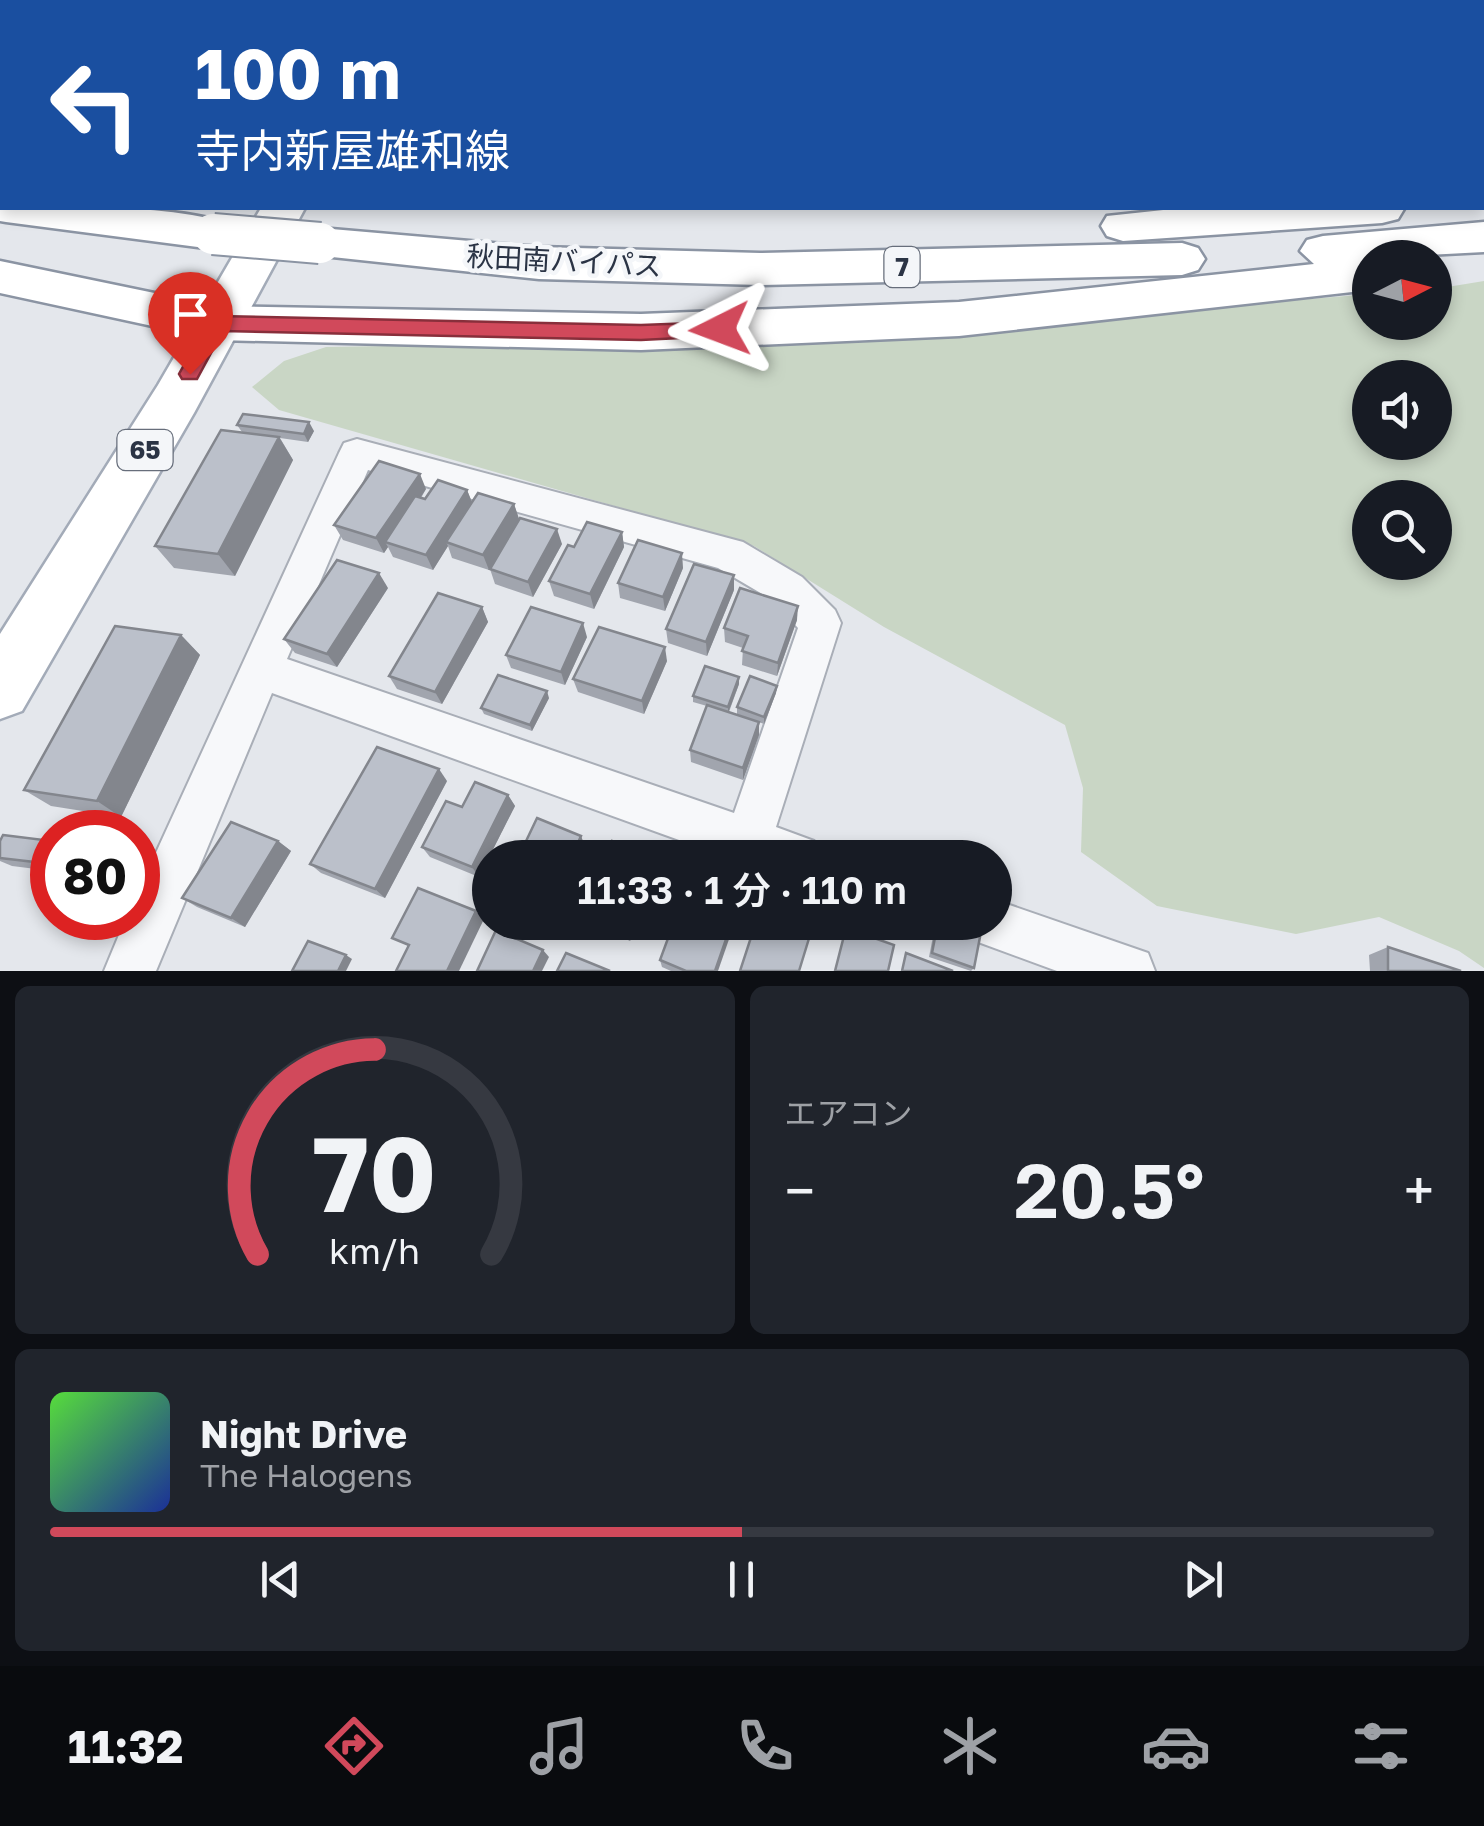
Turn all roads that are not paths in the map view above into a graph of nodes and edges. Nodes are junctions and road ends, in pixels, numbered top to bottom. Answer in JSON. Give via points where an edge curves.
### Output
{"nodes":[{"id":1,"x":26,"y":210,"type":"edge"},
{"id":2,"x":279,"y":210,"type":"edge"},
{"id":3,"x":282,"y":210,"type":"edge"},
{"id":4,"x":1378,"y":210,"type":"edge"},
{"id":5,"x":328,"y":228,"type":"junction"},
{"id":6,"x":1484,"y":237,"type":"edge"},
{"id":7,"x":1484,"y":257,"type":"edge"},
{"id":8,"x":1452,"y":262,"type":"edge"},
{"id":9,"x":1352,"y":276,"type":"edge"},
{"id":10,"x":0,"y":277,"type":"edge"},
{"id":11,"x":217,"y":324,"type":"junction"},
{"id":12,"x":259,"y":668,"type":"junction"},
{"id":13,"x":0,"y":690,"type":"edge"},
{"id":14,"x":745,"y":840,"type":"edge"},
{"id":15,"x":748,"y":840,"type":"edge"},
{"id":16,"x":1012,"y":931,"type":"edge"},
{"id":17,"x":131,"y":971,"type":"edge"},
{"id":18,"x":1130,"y":971,"type":"edge"}],
"edges":[{"from":1,"to":5,"type":"main road","name":"秋田南バイパス","number":"7","bridge":true,"via":[[213,234]]},
{"from":2,"to":5,"type":"main road","name":"秋田南バイパス","number":"7"},
{"from":3,"to":11,"type":"main road","number":"65"},
{"from":4,"to":5,"type":"main road","name":"秋田南バイパス","number":"7","via":[[1246,221],[854,232]]},
{"from":5,"to":6,"type":"main road","name":"秋田南バイパス","number":"7","via":[[539,262],[760,269],[1065,264]]},
{"from":7,"to":8,"type":"main road"},
{"from":9,"to":11,"type":"main road","via":[[880,322],[641,332]]},
{"from":10,"to":11,"type":"main road"},
{"from":11,"to":13,"type":"main road","number":"65"},
{"from":12,"to":14,"type":"street"},
{"from":12,"to":15,"type":"street","via":[[357,453],[729,554],[788,589],[820,622]]},
{"from":12,"to":17,"type":"street"},
{"from":16,"to":18,"type":"street"}]}
